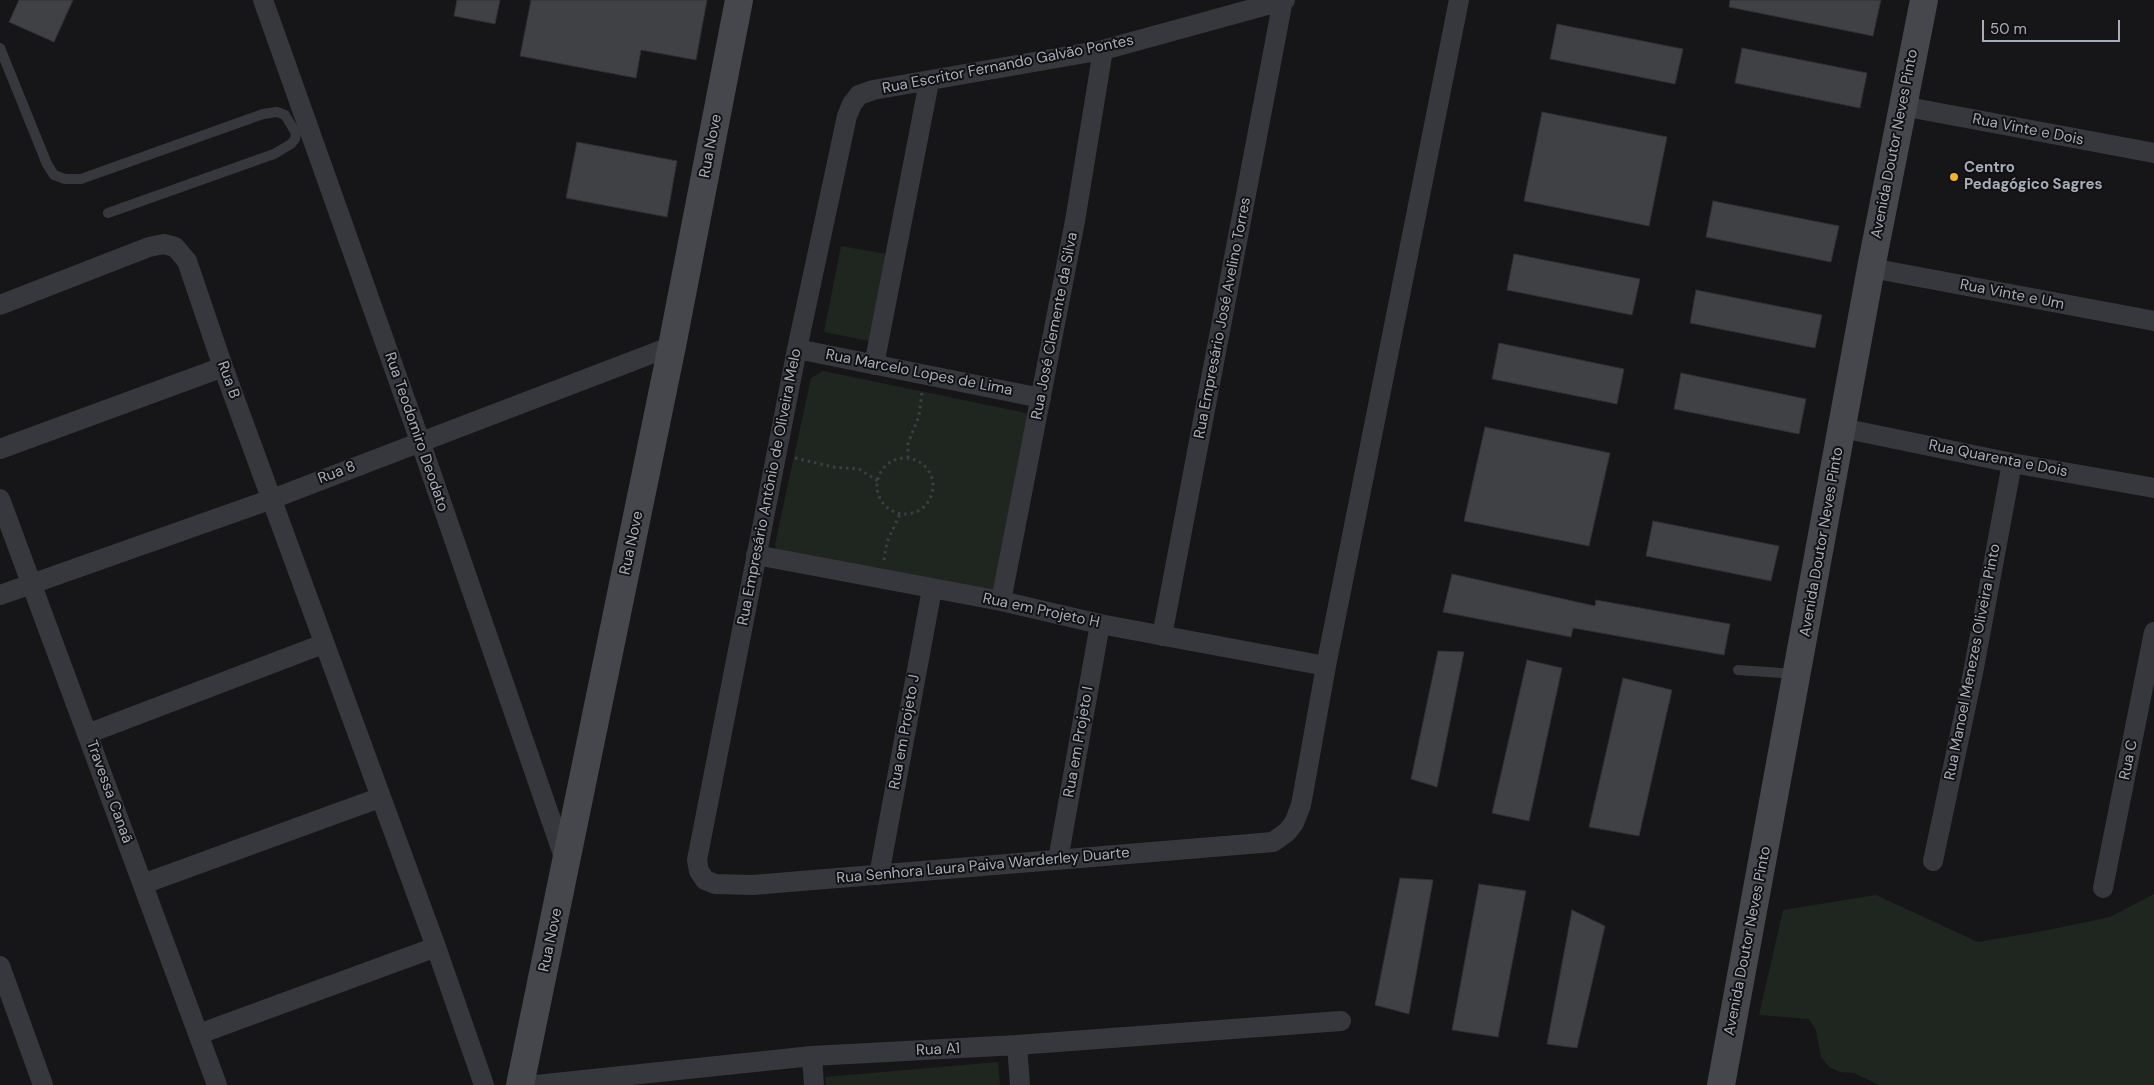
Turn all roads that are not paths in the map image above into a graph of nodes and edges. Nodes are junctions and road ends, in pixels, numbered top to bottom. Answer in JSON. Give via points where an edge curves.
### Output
{"nodes":[{"id":1,"x":263,"y":0,"type":"edge"},
{"id":2,"x":739,"y":0,"type":"edge"},
{"id":3,"x":1284,"y":0,"type":"edge"},
{"id":4,"x":1459,"y":0,"type":"edge"},
{"id":5,"x":1924,"y":0,"type":"edge"},
{"id":6,"x":0,"y":48,"type":"edge"},
{"id":7,"x":1103,"y":50,"type":"junction"},
{"id":8,"x":929,"y":82,"type":"junction"},
{"id":9,"x":852,"y":104,"type":"joint"},
{"id":10,"x":1902,"y":106,"type":"junction"},
{"id":11,"x":2154,"y":153,"type":"edge"},
{"id":12,"x":108,"y":213,"type":"dead end"},
{"id":13,"x":1871,"y":268,"type":"junction"},
{"id":14,"x":0,"y":305,"type":"edge"},
{"id":15,"x":2154,"y":321,"type":"edge"},
{"id":16,"x":672,"y":346,"type":"junction"},
{"id":17,"x":797,"y":349,"type":"junction"},
{"id":18,"x":874,"y":364,"type":"junction"},
{"id":19,"x":223,"y":367,"type":"junction"},
{"id":20,"x":1041,"y":398,"type":"junction"},
{"id":21,"x":1842,"y":428,"type":"junction"},
{"id":22,"x":420,"y":441,"type":"junction"},
{"id":23,"x":0,"y":448,"type":"edge"},
{"id":24,"x":2012,"y":463,"type":"junction"},
{"id":25,"x":2154,"y":488,"type":"edge"},
{"id":26,"x":0,"y":499,"type":"edge"},
{"id":27,"x":272,"y":499,"type":"junction"},
{"id":28,"x":756,"y":555,"type":"junction"},
{"id":29,"x":31,"y":583,"type":"junction"},
{"id":30,"x":932,"y":589,"type":"junction"},
{"id":31,"x":0,"y":595,"type":"edge"},
{"id":32,"x":1001,"y":601,"type":"junction"},
{"id":33,"x":1100,"y":624,"type":"junction"},
{"id":34,"x":2154,"y":632,"type":"edge"},
{"id":35,"x":1162,"y":636,"type":"junction"},
{"id":36,"x":323,"y":644,"type":"junction"},
{"id":37,"x":1326,"y":666,"type":"junction"},
{"id":38,"x":1738,"y":670,"type":"dead end"},
{"id":39,"x":1798,"y":674,"type":"junction"},
{"id":40,"x":87,"y":734,"type":"junction"},
{"id":41,"x":379,"y":798,"type":"junction"},
{"id":42,"x":1058,"y":860,"type":"junction"},
{"id":43,"x":1933,"y":861,"type":"dead end"},
{"id":44,"x":566,"y":865,"type":"junction"},
{"id":45,"x":699,"y":871,"type":"joint"},
{"id":46,"x":879,"y":875,"type":"junction"},
{"id":47,"x":143,"y":884,"type":"junction"},
{"id":48,"x":2103,"y":888,"type":"dead end"},
{"id":49,"x":436,"y":947,"type":"junction"},
{"id":50,"x":0,"y":966,"type":"edge"},
{"id":51,"x":1341,"y":1021,"type":"dead end"},
{"id":52,"x":199,"y":1034,"type":"junction"},
{"id":53,"x":1017,"y":1045,"type":"junction"},
{"id":54,"x":812,"y":1056,"type":"junction"},
{"id":55,"x":43,"y":1085,"type":"edge"},
{"id":56,"x":217,"y":1085,"type":"edge"},
{"id":57,"x":484,"y":1085,"type":"edge"},
{"id":58,"x":520,"y":1085,"type":"edge"},
{"id":59,"x":536,"y":1085,"type":"edge"},
{"id":60,"x":814,"y":1085,"type":"edge"},
{"id":61,"x":1020,"y":1085,"type":"edge"},
{"id":62,"x":1721,"y":1085,"type":"edge"}],
"edges":[{"from":1,"to":22,"type":"street","name":"Rua Teodomiro Deodato"},
{"from":2,"to":16,"type":"street","name":"Rua Nove"},
{"from":3,"to":7,"type":"street","name":"Rua Escritor Fernando Galvão Pontes"},
{"from":3,"to":35,"type":"street","name":"Rua Empresário José Avelino Torres"},
{"from":4,"to":37,"type":"street"},
{"from":5,"to":10,"type":"street","name":"Avenida Doutor Neves Pinto"},
{"from":6,"to":12,"type":"lane","via":[[47,164],[54,175],[65,180],[81,178],[263,114],[277,112],[285,115],[296,133],[291,144],[274,154]]},
{"from":7,"to":8,"type":"street","name":"Rua Escritor Fernando Galvão Pontes"},
{"from":7,"to":20,"type":"street","name":"Rua José Clemente da Silva"},
{"from":8,"to":9,"type":"street","name":"Rua Escritor Fernando Galvão Pontes","via":[[873,90],[859,95]]},
{"from":8,"to":18,"type":"street"},
{"from":9,"to":17,"type":"street","name":"Rua Empresário Antônio de Oliveira Melo"},
{"from":10,"to":11,"type":"street","name":"Rua Vinte e Dois"},
{"from":10,"to":13,"type":"street","name":"Avenida Doutor Neves Pinto"},
{"from":13,"to":15,"type":"street","name":"Rua Vinte e Um"},
{"from":13,"to":21,"type":"street","name":"Avenida Doutor Neves Pinto"},
{"from":14,"to":19,"type":"street","name":"Rua B","via":[[149,247],[164,244],[175,247],[187,261]]},
{"from":16,"to":22,"type":"street","name":"Rua 8"},
{"from":16,"to":44,"type":"street","name":"Rua Nove"},
{"from":17,"to":18,"type":"street","name":"Rua Marcelo Lopes de Lima"},
{"from":17,"to":28,"type":"street","name":"Rua Empresário Antônio de Oliveira Melo"},
{"from":18,"to":20,"type":"street","name":"Rua Marcelo Lopes de Lima"},
{"from":19,"to":23,"type":"street"},
{"from":19,"to":27,"type":"street","name":"Rua B"},
{"from":20,"to":32,"type":"street","name":"Rua José Clemente da Silva"},
{"from":21,"to":24,"type":"street","name":"Rua Quarenta e Dois"},
{"from":21,"to":39,"type":"street","name":"Avenida Doutor Neves Pinto"},
{"from":22,"to":27,"type":"street","name":"Rua 8"},
{"from":22,"to":44,"type":"street","name":"Rua Teodomiro Deodato"},
{"from":24,"to":25,"type":"street","name":"Rua Quarenta e Dois"},
{"from":24,"to":43,"type":"street","name":"Rua Manoel Menezes Oliveira Pinto"},
{"from":26,"to":29,"type":"street","name":"Travessa Canaã"},
{"from":27,"to":29,"type":"street","name":"Rua 8"},
{"from":27,"to":36,"type":"street","name":"Rua B"},
{"from":28,"to":30,"type":"street","name":"Rua em Projeto H"},
{"from":28,"to":45,"type":"street","name":"Rua Empresário Antônio de Oliveira Melo","via":[[697,860]]},
{"from":29,"to":31,"type":"street","name":"Rua 8"},
{"from":29,"to":40,"type":"street","name":"Travessa Canaã"},
{"from":30,"to":32,"type":"street","name":"Rua em Projeto H"},
{"from":30,"to":46,"type":"street","name":"Rua em Projeto J"},
{"from":32,"to":33,"type":"street","name":"Rua em Projeto H"},
{"from":33,"to":35,"type":"street","name":"Rua em Projeto H"},
{"from":33,"to":42,"type":"street","name":"Rua em Projeto I"},
{"from":34,"to":48,"type":"street","name":"Rua C"},
{"from":35,"to":37,"type":"street","name":"Rua em Projeto H"},
{"from":36,"to":40,"type":"street"},
{"from":36,"to":41,"type":"street","name":"Rua B"},
{"from":37,"to":42,"type":"street","name":"Rua Senhora Laura Paiva Warderley Duarte","via":[[1301,805],[1287,832],[1273,842]]},
{"from":38,"to":39,"type":"lane"},
{"from":39,"to":62,"type":"street","name":"Avenida Doutor Neves Pinto"},
{"from":40,"to":47,"type":"street","name":"Travessa Canaã"},
{"from":41,"to":47,"type":"street"},
{"from":41,"to":49,"type":"street","name":"Rua B"},
{"from":42,"to":46,"type":"street","name":"Rua Senhora Laura Paiva Warderley Duarte"},
{"from":44,"to":58,"type":"street","name":"Rua Nove"},
{"from":45,"to":46,"type":"street","name":"Rua Senhora Laura Paiva Warderley Duarte","via":[[705,880],[714,884],[753,885]]},
{"from":47,"to":52,"type":"street","name":"Travessa Canaã"},
{"from":49,"to":52,"type":"street"},
{"from":49,"to":57,"type":"street","name":"Rua B"},
{"from":50,"to":55,"type":"street"},
{"from":51,"to":53,"type":"street","name":"Rua A1"},
{"from":52,"to":56,"type":"street","name":"Travessa Canaã"},
{"from":53,"to":54,"type":"street","name":"Rua A1"},
{"from":53,"to":61,"type":"street"},
{"from":54,"to":59,"type":"street","name":"Rua A1"},
{"from":54,"to":60,"type":"street"}]}
